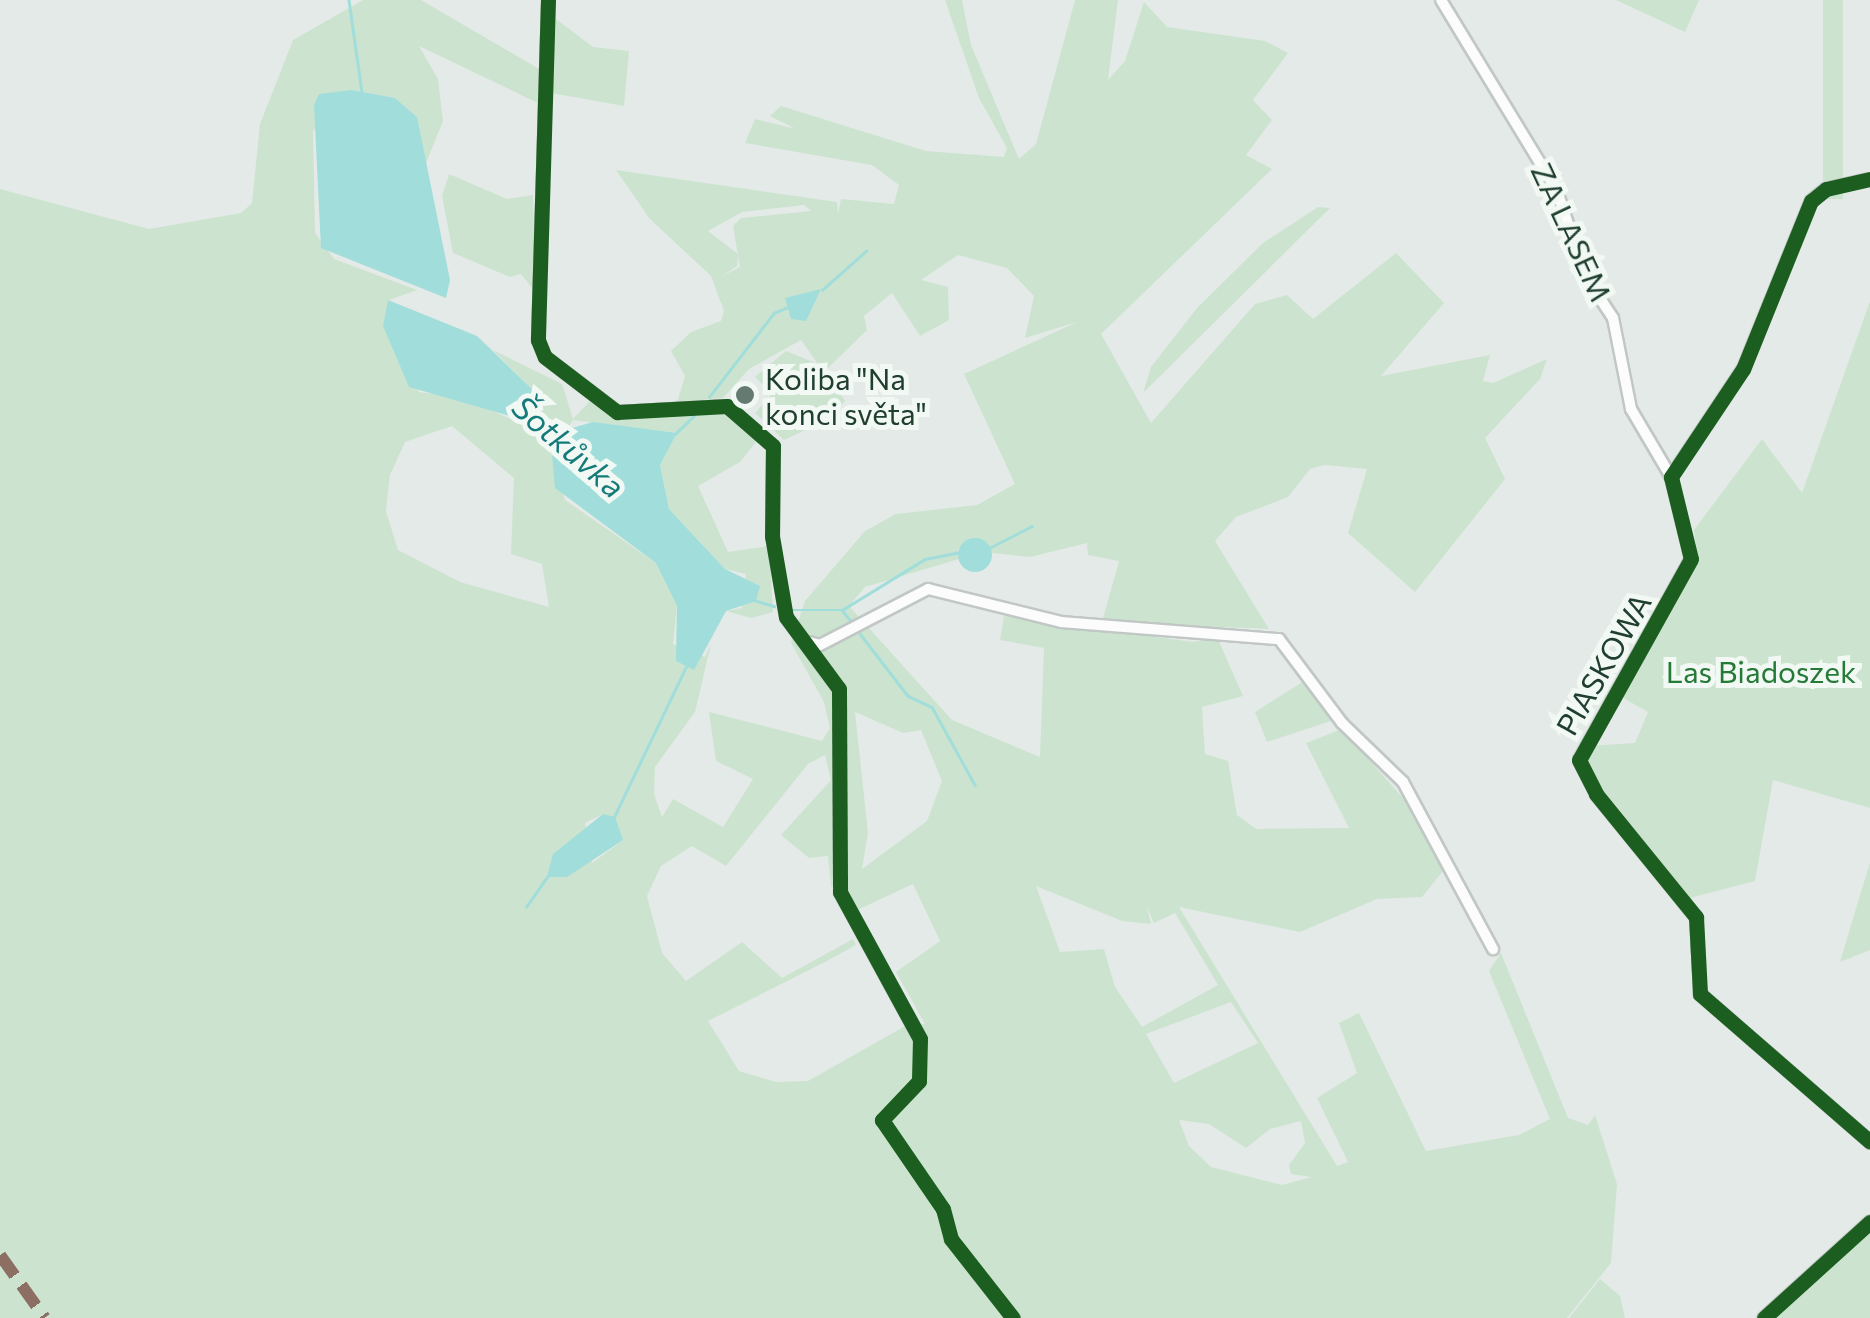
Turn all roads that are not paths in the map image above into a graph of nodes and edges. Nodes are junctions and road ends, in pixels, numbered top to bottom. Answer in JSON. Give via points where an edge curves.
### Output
{"nodes":[{"id":1,"x":548,"y":0,"type":"edge"},
{"id":2,"x":1442,"y":0,"type":"edge"},
{"id":3,"x":1870,"y":179,"type":"edge"},
{"id":4,"x":1671,"y":477,"type":"junction"},
{"id":5,"x":804,"y":640,"type":"junction"},
{"id":6,"x":1494,"y":949,"type":"dead end"},
{"id":7,"x":920,"y":1039,"type":"dead end"},
{"id":8,"x":1870,"y":1142,"type":"edge"},
{"id":9,"x":1870,"y":1222,"type":"edge"},
{"id":10,"x":1764,"y":1318,"type":"edge"}],
"edges":[{"from":1,"to":5,"type":"street","via":[[538,340],[545,356],[617,412],[712,403],[760,432],[774,456],[772,536],[783,602]]},
{"from":2,"to":4,"type":"street","name":"ZA LASEM","via":[[1557,191],[1586,276],[1612,318],[1631,409]]},
{"from":3,"to":4,"type":"street","via":[[1826,189],[1811,201],[1750,356]]},
{"from":4,"to":8,"type":"street","name":"PIASKOWA","via":[[1691,559],[1594,726],[1580,765],[1696,918],[1700,994]]},
{"from":5,"to":6,"type":"street","via":[[820,645],[928,589],[1062,622],[1280,639],[1342,723],[1403,782]]},
{"from":5,"to":7,"type":"street","via":[[839,689],[840,892]]},
{"from":9,"to":10,"type":"street"}]}
